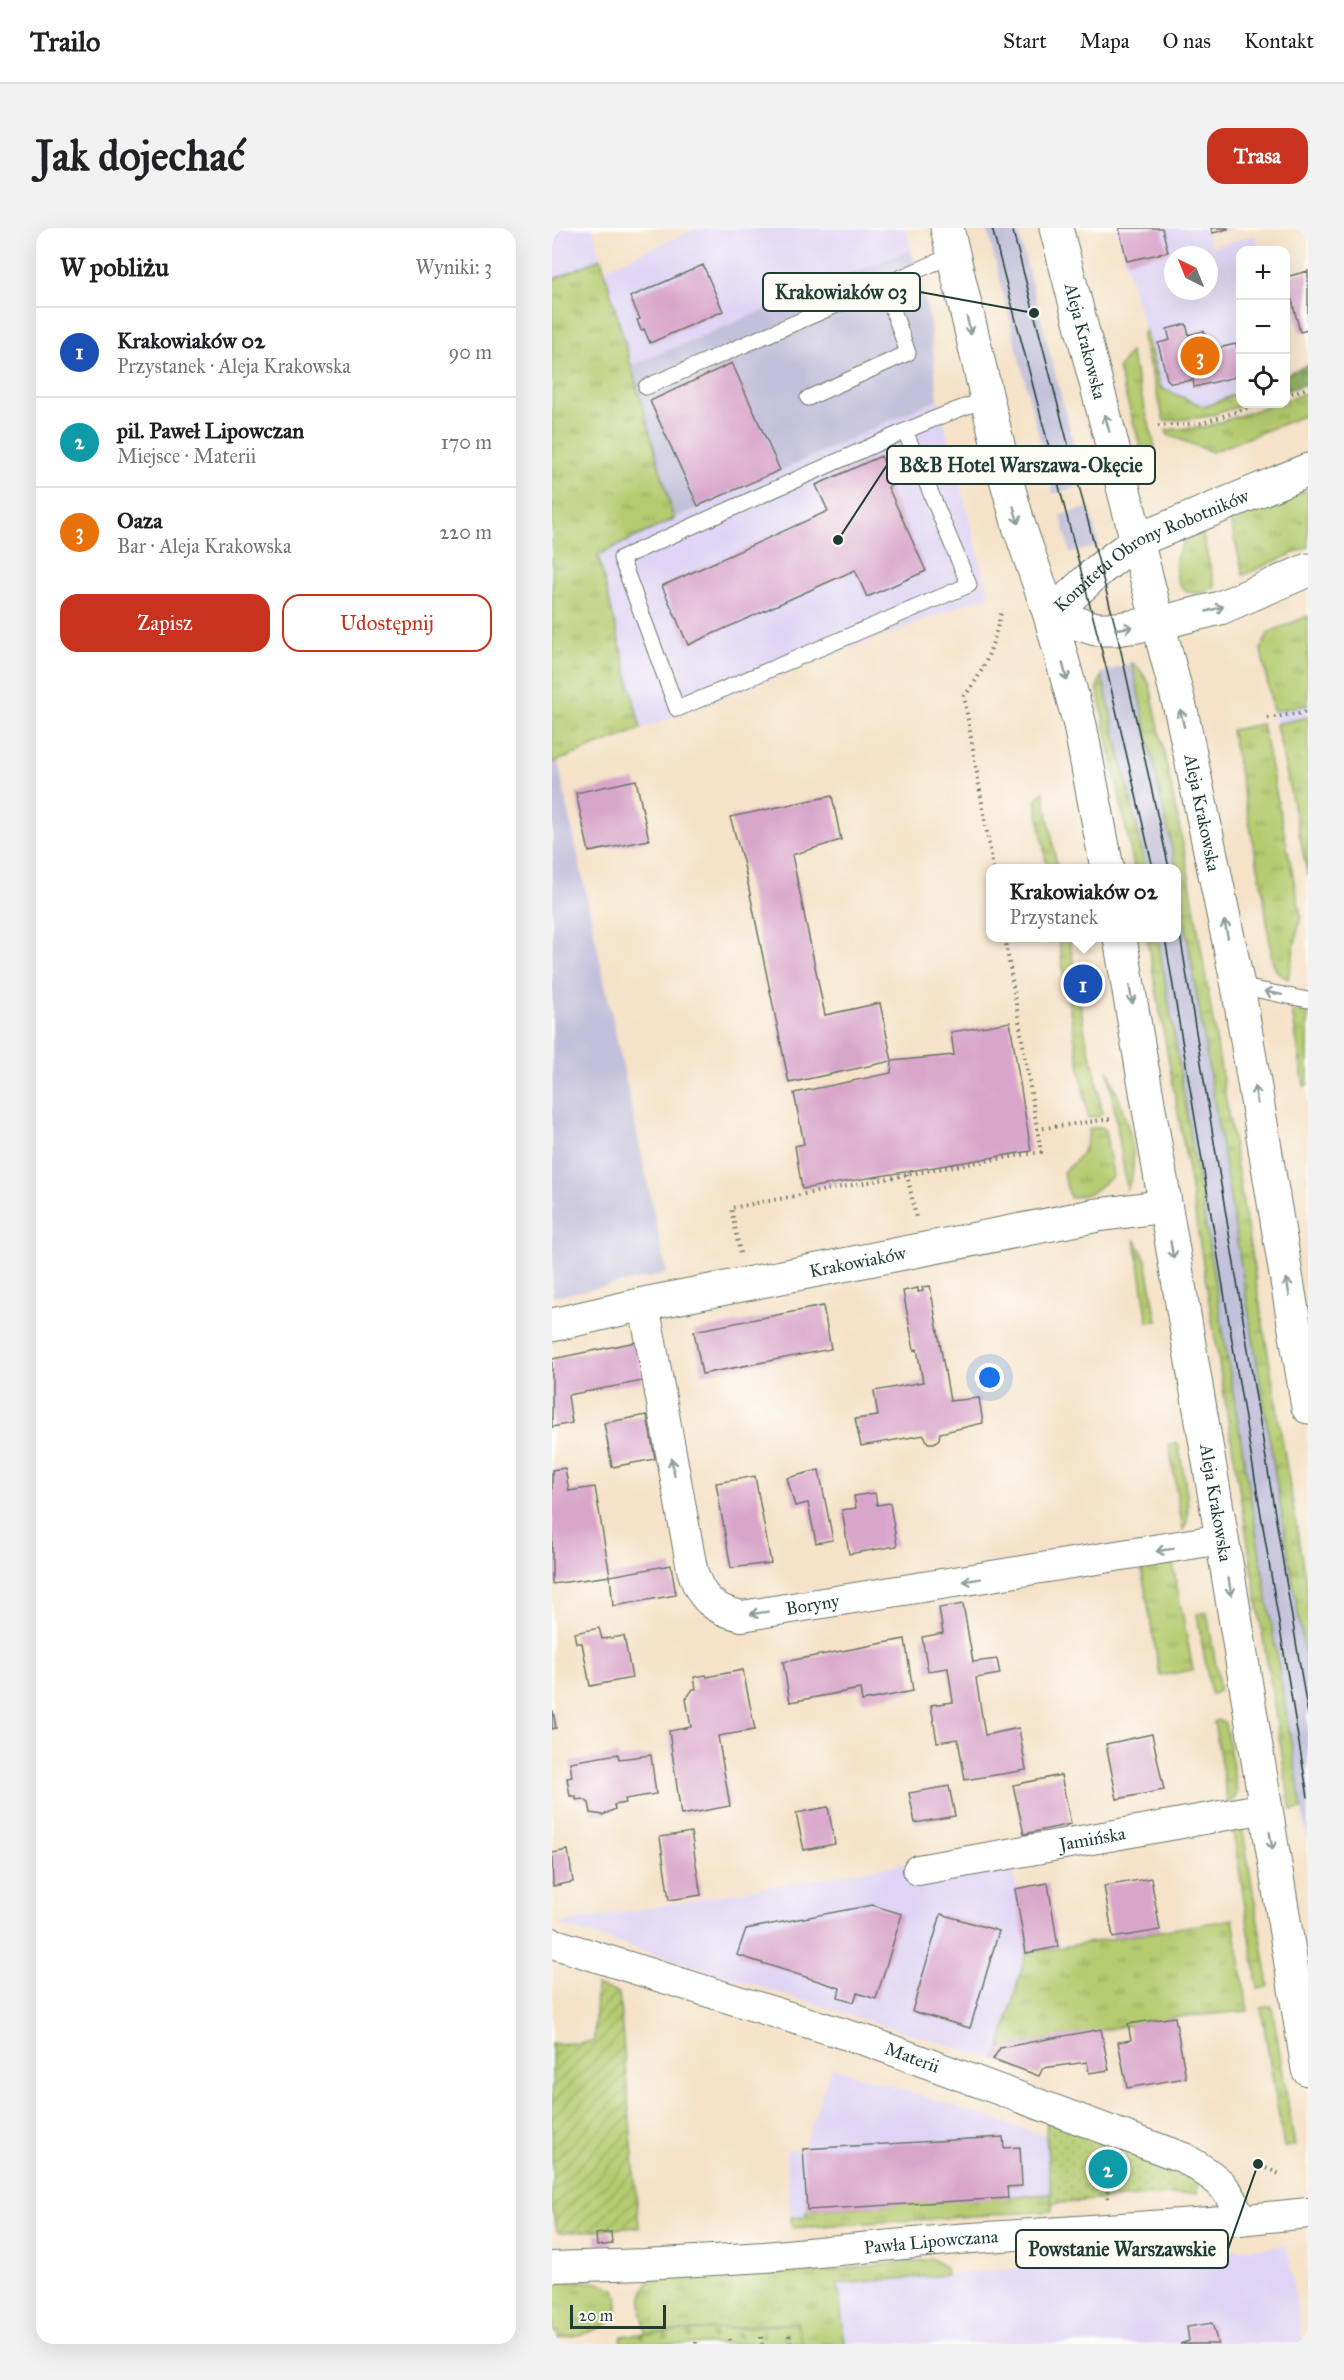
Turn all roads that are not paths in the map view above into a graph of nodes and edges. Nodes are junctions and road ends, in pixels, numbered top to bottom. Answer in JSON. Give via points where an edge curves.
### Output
{"nodes":[{"id":1,"x":1056,"y":228,"type":"edge"},
{"id":2,"x":950,"y":241,"type":"edge"},
{"id":3,"x":884,"y":284,"type":"junction"},
{"id":4,"x":646,"y":387,"type":"dead end"},
{"id":5,"x":808,"y":398,"type":"dead end"},
{"id":6,"x":986,"y":400,"type":"junction"},
{"id":7,"x":905,"y":431,"type":"junction"},
{"id":8,"x":1308,"y":470,"type":"edge"},
{"id":9,"x":1138,"y":540,"type":"junction"},
{"id":10,"x":1308,"y":570,"type":"edge"},
{"id":11,"x":1050,"y":615,"type":"junction"},
{"id":12,"x":1158,"y":623,"type":"junction"},
{"id":13,"x":1106,"y":864,"type":"edge"},
{"id":14,"x":1121,"y":942,"type":"edge"},
{"id":15,"x":1238,"y":986,"type":"junction"},
{"id":16,"x":1308,"y":1000,"type":"edge"},
{"id":17,"x":1165,"y":1206,"type":"junction"},
{"id":18,"x":644,"y":1304,"type":"junction"},
{"id":19,"x":552,"y":1324,"type":"edge"},
{"id":20,"x":1306,"y":1382,"type":"edge"},
{"id":21,"x":1222,"y":1539,"type":"junction"},
{"id":22,"x":1266,"y":1808,"type":"junction"},
{"id":23,"x":918,"y":1870,"type":"dead end"},
{"id":24,"x":552,"y":1943,"type":"edge"},
{"id":25,"x":1308,"y":2069,"type":"edge"},
{"id":26,"x":1308,"y":2213,"type":"edge"},
{"id":27,"x":1239,"y":2220,"type":"junction"},
{"id":28,"x":552,"y":2267,"type":"edge"}],
"edges":[{"from":9,"to":1,"type":"main road","name":"Aleja Krakowska","one_way":true},
{"from":2,"to":3,"type":"lane"},
{"from":2,"to":6,"type":"main road","one_way":true},
{"from":3,"to":4,"type":"lane"},
{"from":3,"to":5,"type":"lane","via":[[908,353]]},
{"from":6,"to":7,"type":"lane"},
{"from":6,"to":11,"type":"main road","one_way":true,"via":[[1019,526]]},
{"from":7,"to":7,"type":"lane","via":[[969,585],[677,709],[621,558]]},
{"from":8,"to":9,"type":"main road","name":"Komitetu Obrony Robotników"},
{"from":9,"to":11,"type":"main road","name":"Komitetu Obrony Robotników"},
{"from":9,"to":12,"type":"main road","name":"Aleja Krakowska"},
{"from":12,"to":10,"type":"main road","name":"Komitetu Obrony Robotników","one_way":true,"via":[[1220,608]]},
{"from":11,"to":12,"type":"main road","name":"Komitetu Obrony Robotników","one_way":true,"via":[[1096,629]]},
{"from":11,"to":13,"type":"main road","one_way":true,"via":[[1080,725]]},
{"from":15,"to":12,"type":"main road","name":"Aleja Krakowska","one_way":true,"via":[[1182,715]]},
{"from":14,"to":17,"type":"main road","name":"Aleja Krakowska","one_way":true},
{"from":16,"to":15,"type":"lane","one_way":true},
{"from":20,"to":15,"type":"main road","name":"Aleja Krakowska","one_way":true},
{"from":17,"to":18,"type":"main road","name":"Krakowiaków","via":[[1098,1215]]},
{"from":17,"to":21,"type":"main road","name":"Aleja Krakowska","one_way":true},
{"from":18,"to":19,"type":"main road","name":"Krakowiaków"},
{"from":21,"to":18,"type":"street","name":"Boryny","one_way":true,"via":[[742,1616],[723,1612],[697,1586],[692,1569]]},
{"from":21,"to":22,"type":"main road","name":"Aleja Krakowska","one_way":true},
{"from":22,"to":23,"type":"street","name":"Jamińska"},
{"from":22,"to":25,"type":"main road","name":"Aleja Krakowska","one_way":true},
{"from":24,"to":27,"type":"street","name":"Materii","via":[[870,2042],[1184,2158],[1221,2181],[1236,2205]]},
{"from":26,"to":27,"type":"street","name":"Pawła Lipowczana"},
{"from":27,"to":28,"type":"street","name":"Pawła Lipowczana","via":[[732,2259]]}]}
